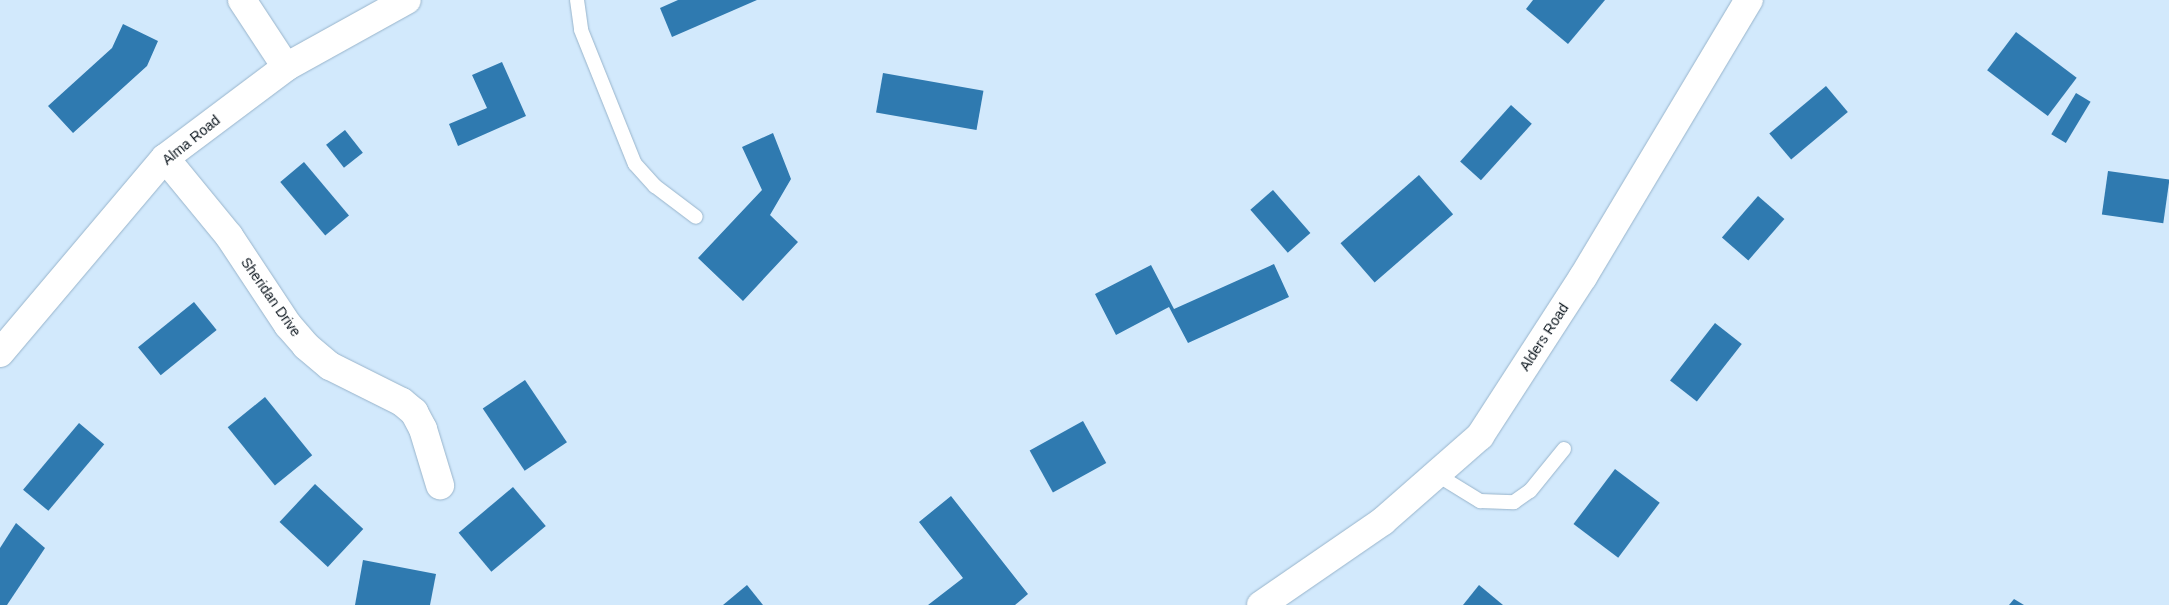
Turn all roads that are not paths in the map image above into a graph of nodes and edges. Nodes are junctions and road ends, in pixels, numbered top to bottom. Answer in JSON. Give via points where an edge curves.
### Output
{"nodes":[{"id":1,"x":242,"y":0,"type":"edge"},
{"id":2,"x":407,"y":0,"type":"edge"},
{"id":3,"x":577,"y":0,"type":"edge"},
{"id":4,"x":1749,"y":0,"type":"edge"},
{"id":5,"x":286,"y":67,"type":"junction"},
{"id":6,"x":165,"y":158,"type":"junction"},
{"id":7,"x":696,"y":217,"type":"dead end"},
{"id":8,"x":0,"y":353,"type":"edge"},
{"id":9,"x":1564,"y":449,"type":"dead end"},
{"id":10,"x":1436,"y":474,"type":"junction"},
{"id":11,"x":440,"y":485,"type":"dead end"},
{"id":12,"x":1261,"y":605,"type":"edge"}],
"edges":[{"from":1,"to":5,"type":"street"},
{"from":2,"to":5,"type":"street","name":"Alma Road"},
{"from":3,"to":7,"type":"lane","via":[[581,30],[635,164],[655,186]]},
{"from":4,"to":10,"type":"street","name":"Alders Road","via":[[1583,277],[1480,436]]},
{"from":5,"to":6,"type":"street","name":"Alma Road"},
{"from":6,"to":8,"type":"street","name":"Alma Road"},
{"from":6,"to":11,"type":"street","name":"Sheridan Drive","via":[[229,236],[288,325],[306,346],[330,366],[402,402],[414,412],[423,429]]},
{"from":9,"to":10,"type":"lane","via":[[1530,491],[1514,502],[1480,501]]},
{"from":10,"to":12,"type":"street","name":"Alders Road","via":[[1383,521]]}]}
